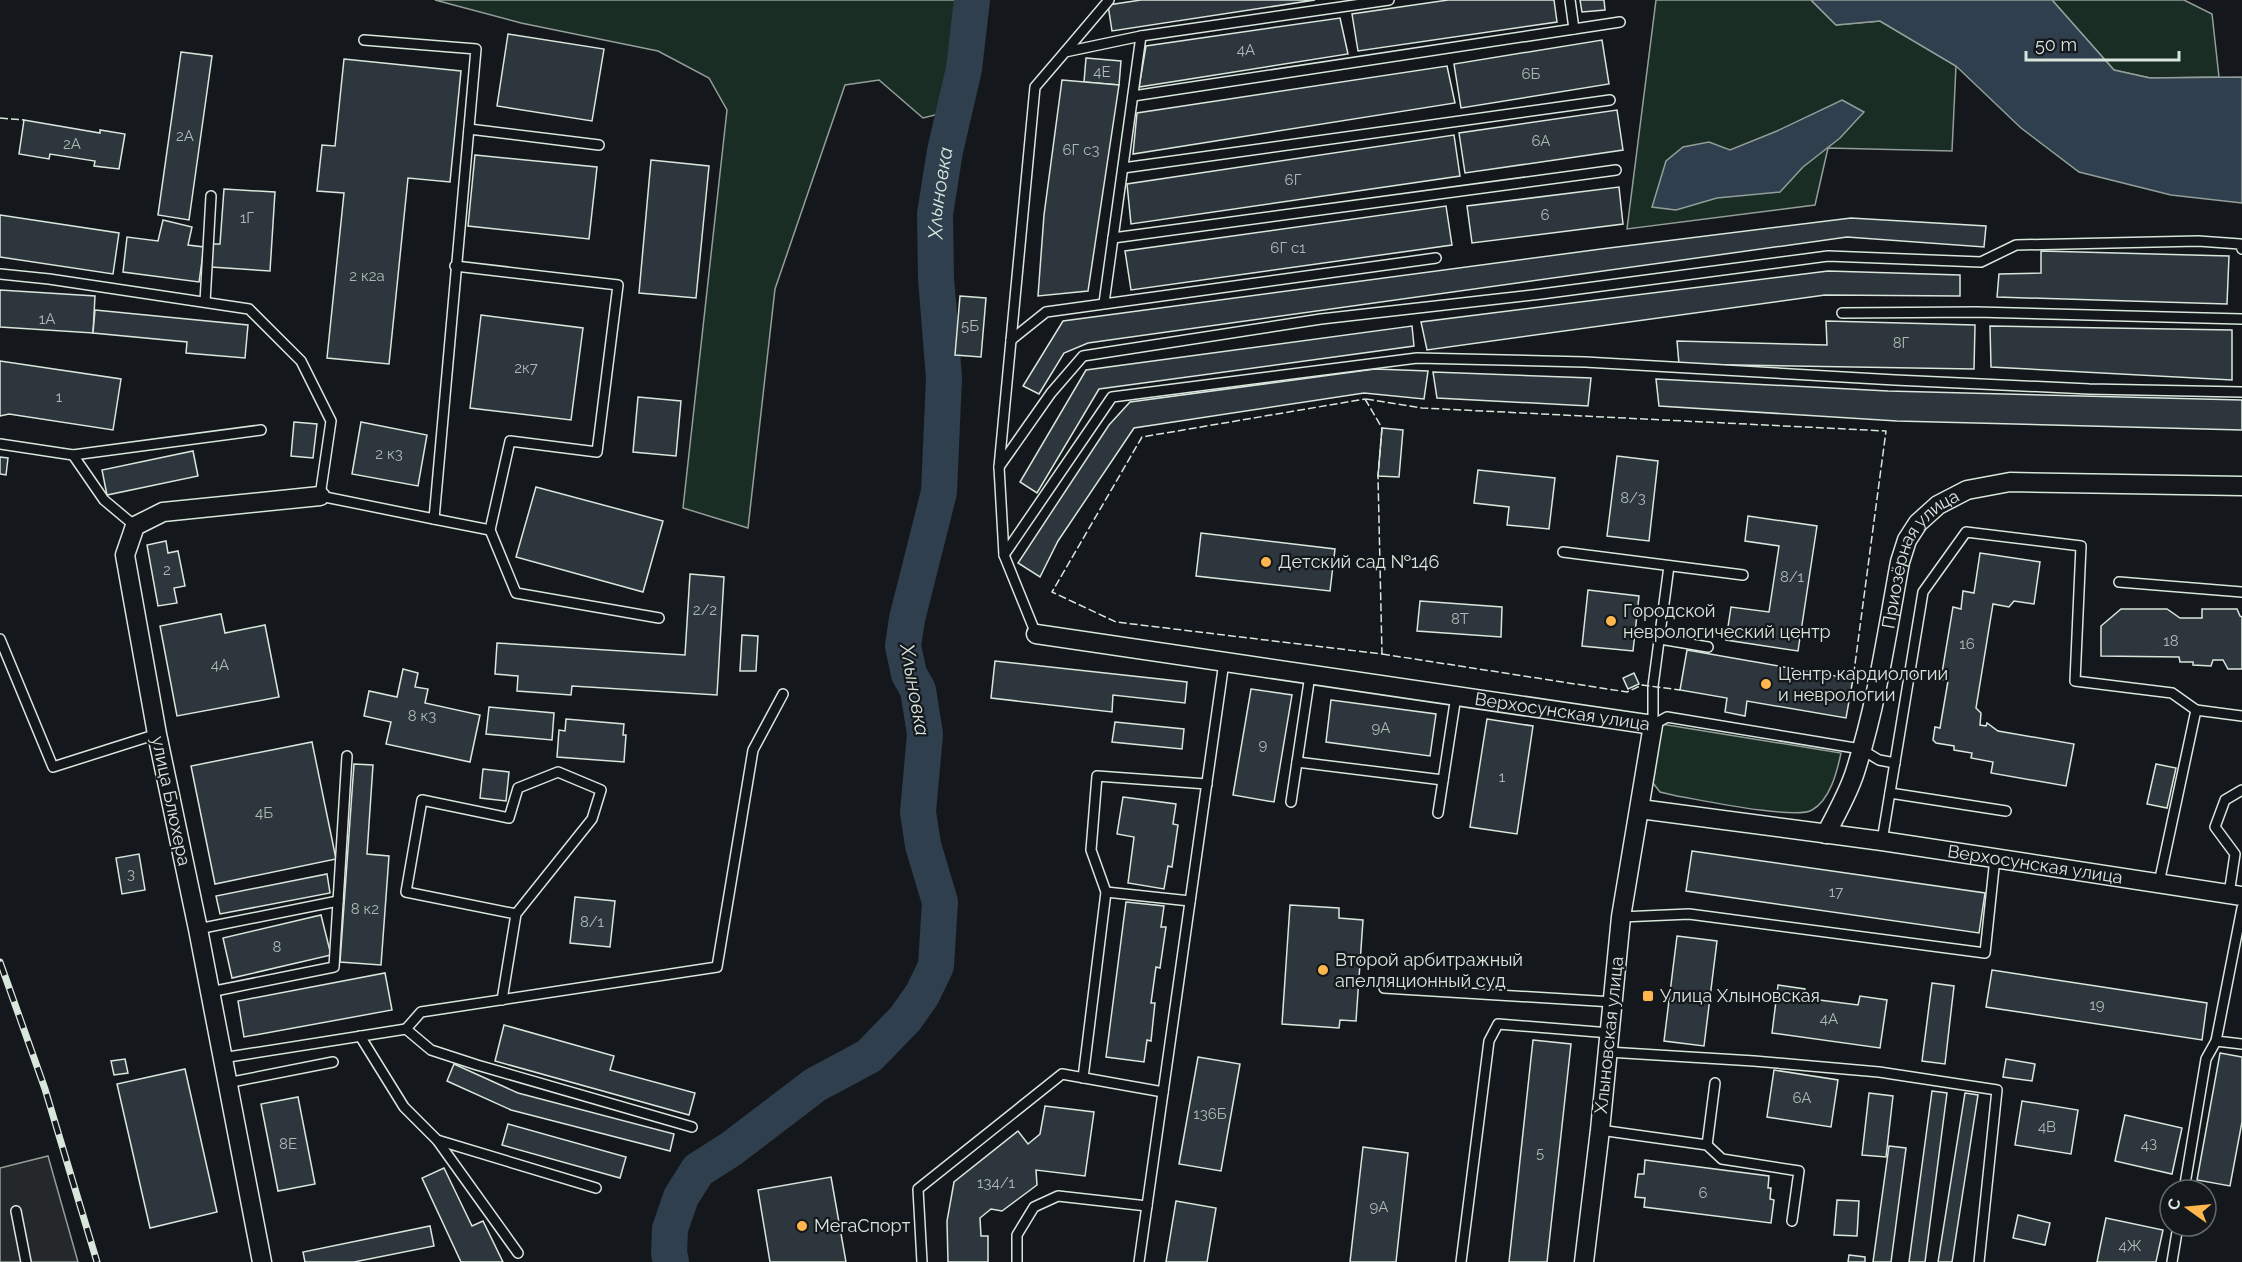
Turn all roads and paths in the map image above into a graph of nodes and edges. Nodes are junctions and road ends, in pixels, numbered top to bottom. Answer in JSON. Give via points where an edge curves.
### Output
{"nodes":[{"id":1,"x":1109,"y":0,"type":"edge"},
{"id":2,"x":1389,"y":0,"type":"edge"},
{"id":3,"x":1569,"y":0,"type":"edge"},
{"id":4,"x":1620,"y":22,"type":"dead end"},
{"id":5,"x":1574,"y":29,"type":"junction"},
{"id":6,"x":1141,"y":36,"type":"junction"},
{"id":7,"x":364,"y":40,"type":"dead end"},
{"id":8,"x":1065,"y":52,"type":"junction"},
{"id":9,"x":1132,"y":96,"type":"junction"},
{"id":10,"x":1610,"y":100,"type":"dead end"},
{"id":11,"x":469,"y":129,"type":"junction"},
{"id":12,"x":599,"y":145,"type":"dead end"},
{"id":13,"x":1123,"y":168,"type":"junction"},
{"id":14,"x":1616,"y":170,"type":"dead end"},
{"id":15,"x":211,"y":196,"type":"dead end"},
{"id":16,"x":1113,"y":238,"type":"junction"},
{"id":17,"x":2242,"y":249,"type":"edge"},
{"id":18,"x":1436,"y":258,"type":"dead end"},
{"id":19,"x":455,"y":266,"type":"junction"},
{"id":20,"x":0,"y":274,"type":"edge"},
{"id":21,"x":205,"y":302,"type":"junction"},
{"id":22,"x":1104,"y":303,"type":"junction"},
{"id":23,"x":1842,"y":313,"type":"dead end"},
{"id":24,"x":2242,"y":319,"type":"edge"},
{"id":25,"x":1011,"y":340,"type":"junction"},
{"id":26,"x":2242,"y":392,"type":"edge"},
{"id":27,"x":261,"y":430,"type":"dead end"},
{"id":28,"x":0,"y":444,"type":"edge"},
{"id":29,"x":73,"y":455,"type":"junction"},
{"id":30,"x":999,"y":467,"type":"junction"},
{"id":31,"x":2242,"y":486,"type":"edge"},
{"id":32,"x":320,"y":496,"type":"junction"},
{"id":33,"x":434,"y":519,"type":"junction"},
{"id":34,"x":135,"y":526,"type":"junction"},
{"id":35,"x":490,"y":530,"type":"junction"},
{"id":36,"x":1563,"y":552,"type":"dead end"},
{"id":37,"x":1004,"y":555,"type":"junction"},
{"id":38,"x":1669,"y":566,"type":"junction"},
{"id":39,"x":1743,"y":576,"type":"dead end"},
{"id":40,"x":2119,"y":582,"type":"dead end"},
{"id":41,"x":2242,"y":592,"type":"edge"},
{"id":42,"x":659,"y":618,"type":"dead end"},
{"id":43,"x":1036,"y":634,"type":"joint"},
{"id":44,"x":0,"y":639,"type":"edge"},
{"id":45,"x":1660,"y":639,"type":"junction"},
{"id":46,"x":1708,"y":647,"type":"dead end"},
{"id":47,"x":1224,"y":662,"type":"junction"},
{"id":48,"x":1310,"y":675,"type":"junction"},
{"id":49,"x":783,"y":694,"type":"dead end"},
{"id":50,"x":1456,"y":696,"type":"junction"},
{"id":51,"x":2196,"y":710,"type":"junction"},
{"id":52,"x":2242,"y":717,"type":"edge"},
{"id":53,"x":1653,"y":725,"type":"junction"},
{"id":54,"x":157,"y":734,"type":"junction"},
{"id":55,"x":1861,"y":750,"type":"junction"},
{"id":56,"x":347,"y":756,"type":"dead end"},
{"id":57,"x":1297,"y":762,"type":"junction"},
{"id":58,"x":1895,"y":763,"type":"junction"},
{"id":59,"x":1443,"y":780,"type":"junction"},
{"id":60,"x":1207,"y":784,"type":"junction"},
{"id":61,"x":2242,"y":790,"type":"edge"},
{"id":62,"x":1890,"y":793,"type":"junction"},
{"id":63,"x":1291,"y":802,"type":"dead end"},
{"id":64,"x":1640,"y":809,"type":"junction"},
{"id":65,"x":2006,"y":811,"type":"dead end"},
{"id":66,"x":1438,"y":813,"type":"dead end"},
{"id":67,"x":1826,"y":834,"type":"junction"},
{"id":68,"x":1882,"y":841,"type":"junction"},
{"id":69,"x":1995,"y":858,"type":"junction"},
{"id":70,"x":2159,"y":883,"type":"junction"},
{"id":71,"x":1106,"y":892,"type":"junction"},
{"id":72,"x":2236,"y":895,"type":"edge"},
{"id":73,"x":338,"y":901,"type":"junction"},
{"id":74,"x":1190,"y":901,"type":"junction"},
{"id":75,"x":2242,"y":908,"type":"edge"},
{"id":76,"x":516,"y":914,"type":"junction"},
{"id":77,"x":1621,"y":917,"type":"junction"},
{"id":78,"x":198,"y":929,"type":"junction"},
{"id":79,"x":1384,"y":988,"type":"dead end"},
{"id":80,"x":210,"y":992,"type":"junction"},
{"id":81,"x":502,"y":1000,"type":"junction"},
{"id":82,"x":1613,"y":1002,"type":"junction"},
{"id":83,"x":406,"y":1029,"type":"junction"},
{"id":84,"x":1610,"y":1033,"type":"junction"},
{"id":85,"x":360,"y":1036,"type":"junction"},
{"id":86,"x":2216,"y":1041,"type":"junction"},
{"id":87,"x":2242,"y":1044,"type":"edge"},
{"id":88,"x":1608,"y":1052,"type":"junction"},
{"id":89,"x":222,"y":1058,"type":"junction"},
{"id":90,"x":333,"y":1062,"type":"dead end"},
{"id":91,"x":1083,"y":1078,"type":"junction"},
{"id":92,"x":227,"y":1083,"type":"junction"},
{"id":93,"x":1715,"y":1083,"type":"dead end"},
{"id":94,"x":1163,"y":1092,"type":"junction"},
{"id":95,"x":692,"y":1127,"type":"dead end"},
{"id":96,"x":1600,"y":1130,"type":"junction"},
{"id":97,"x":437,"y":1140,"type":"junction"},
{"id":98,"x":1707,"y":1145,"type":"junction"},
{"id":99,"x":2186,"y":1178,"type":"edge"},
{"id":100,"x":596,"y":1188,"type":"dead end"},
{"id":101,"x":1147,"y":1206,"type":"junction"},
{"id":102,"x":16,"y":1211,"type":"dead end"},
{"id":103,"x":1792,"y":1221,"type":"dead end"},
{"id":104,"x":2176,"y":1238,"type":"edge"},
{"id":105,"x":518,"y":1252,"type":"dead end"},
{"id":106,"x":26,"y":1262,"type":"edge"},
{"id":107,"x":262,"y":1262,"type":"edge"},
{"id":108,"x":922,"y":1262,"type":"edge"},
{"id":109,"x":1017,"y":1262,"type":"edge"},
{"id":110,"x":1139,"y":1262,"type":"edge"},
{"id":111,"x":1461,"y":1262,"type":"edge"},
{"id":112,"x":1584,"y":1262,"type":"edge"},
{"id":113,"x":1979,"y":1262,"type":"edge"},
{"id":114,"x":2172,"y":1262,"type":"edge"}],
"edges":[{"from":1,"to":8,"type":"lane"},
{"from":2,"to":6,"type":"lane"},
{"from":3,"to":5,"type":"lane"},
{"from":4,"to":5,"type":"lane"},
{"from":5,"to":9,"type":"lane"},
{"from":6,"to":8,"type":"lane"},
{"from":6,"to":9,"type":"lane"},
{"from":7,"to":11,"type":"lane","via":[[476,49]]},
{"from":8,"to":25,"type":"lane","via":[[1035,87]]},
{"from":9,"to":13,"type":"lane"},
{"from":10,"to":13,"type":"lane"},
{"from":11,"to":12,"type":"lane"},
{"from":11,"to":19,"type":"lane"},
{"from":13,"to":16,"type":"lane"},
{"from":14,"to":16,"type":"lane"},
{"from":15,"to":21,"type":"lane"},
{"from":16,"to":22,"type":"lane"},
{"from":17,"to":30,"type":"lane","via":[[2240,244],[2198,241],[2016,245],[1981,262],[1828,256],[1321,319],[1083,356],[1051,393]]},
{"from":18,"to":22,"type":"lane"},
{"from":19,"to":33,"type":"lane"},
{"from":19,"to":35,"type":"lane","via":[[618,285],[597,452],[510,441]]},
{"from":20,"to":21,"type":"lane"},
{"from":21,"to":32,"type":"lane","via":[[249,309],[301,361],[331,421]]},
{"from":22,"to":25,"type":"lane","via":[[1046,312]]},
{"from":23,"to":24,"type":"lane","via":[[1976,312]]},
{"from":25,"to":30,"type":"lane"},
{"from":26,"to":37,"type":"lane","via":[[1417,358],[1112,397]]},
{"from":27,"to":29,"type":"lane"},
{"from":28,"to":29,"type":"lane"},
{"from":29,"to":34,"type":"lane","via":[[104,500]]},
{"from":30,"to":37,"type":"lane"},
{"from":31,"to":55,"type":"street","name":"Приозёрная улица","via":[[2010,482],[1967,490],[1938,505],[1918,523],[1900,562]]},
{"from":32,"to":33,"type":"lane"},
{"from":32,"to":34,"type":"street","via":[[163,512]]},
{"from":33,"to":35,"type":"lane"},
{"from":34,"to":54,"type":"street","name":"улица Блюхера","via":[[125,555]]},
{"from":35,"to":42,"type":"lane","via":[[516,593]]},
{"from":36,"to":38,"type":"lane"},
{"from":37,"to":43,"type":"lane"},
{"from":38,"to":39,"type":"lane"},
{"from":38,"to":45,"type":"lane"},
{"from":40,"to":41,"type":"lane"},
{"from":43,"to":47,"type":"street","name":"Верхосунская улица"},
{"from":44,"to":54,"type":"lane","via":[[53,767]]},
{"from":45,"to":46,"type":"lane"},
{"from":45,"to":53,"type":"lane","via":[[1653,686]]},
{"from":47,"to":48,"type":"street","name":"Верхосунская улица"},
{"from":47,"to":60,"type":"lane"},
{"from":48,"to":50,"type":"street","name":"Верхосунская улица"},
{"from":48,"to":57,"type":"lane"},
{"from":49,"to":81,"type":"lane","via":[[753,750],[717,967]]},
{"from":50,"to":53,"type":"street","name":"Верхосунская улица"},
{"from":50,"to":59,"type":"lane"},
{"from":51,"to":52,"type":"lane"},
{"from":51,"to":58,"type":"lane","via":[[2172,693],[2075,681],[2080,546],[1966,532],[1923,592]]},
{"from":51,"to":70,"type":"lane"},
{"from":53,"to":55,"type":"lane","via":[[1667,717]]},
{"from":53,"to":64,"type":"street","name":"Верхосунская улица"},
{"from":54,"to":78,"type":"street","name":"улица Блюхера"},
{"from":55,"to":58,"type":"lane"},
{"from":55,"to":67,"type":"street","name":"Приозёрная улица","via":[[1847,793]]},
{"from":56,"to":73,"type":"lane"},
{"from":57,"to":59,"type":"lane"},
{"from":57,"to":63,"type":"lane"},
{"from":58,"to":62,"type":"lane"},
{"from":59,"to":66,"type":"lane"},
{"from":60,"to":71,"type":"lane","via":[[1098,777],[1091,850]]},
{"from":60,"to":74,"type":"lane"},
{"from":61,"to":72,"type":"lane","via":[[2225,801],[2215,827],[2235,854]]},
{"from":62,"to":65,"type":"lane"},
{"from":62,"to":68,"type":"lane"},
{"from":64,"to":67,"type":"street","name":"Верхосунская улица"},
{"from":64,"to":77,"type":"street","name":"Хлыновская улица"},
{"from":67,"to":68,"type":"street","name":"Верхосунская улица"},
{"from":68,"to":69,"type":"street","name":"Верхосунская улица"},
{"from":69,"to":70,"type":"street","name":"Верхосунская улица"},
{"from":69,"to":77,"type":"lane","via":[[1984,953],[1689,914]]},
{"from":70,"to":72,"type":"street","name":"Верхосунская улица"},
{"from":71,"to":74,"type":"lane"},
{"from":71,"to":91,"type":"lane"},
{"from":73,"to":78,"type":"lane"},
{"from":73,"to":80,"type":"lane","via":[[334,968]]},
{"from":74,"to":94,"type":"lane"},
{"from":75,"to":86,"type":"lane"},
{"from":76,"to":76,"type":"lane","via":[[592,819],[601,790],[558,772],[518,788],[509,818],[422,800],[406,892]]},
{"from":76,"to":81,"type":"lane"},
{"from":77,"to":82,"type":"street","name":"Хлыновская улица"},
{"from":78,"to":80,"type":"street","name":"улица Блюхера"},
{"from":79,"to":82,"type":"lane"},
{"from":80,"to":89,"type":"street","name":"улица Блюхера"},
{"from":81,"to":83,"type":"lane","via":[[421,1012]]},
{"from":82,"to":84,"type":"street","name":"Хлыновская улица"},
{"from":83,"to":85,"type":"lane"},
{"from":83,"to":95,"type":"lane","via":[[431,1050]]},
{"from":84,"to":88,"type":"street","name":"Хлыновская улица"},
{"from":84,"to":111,"type":"lane","via":[[1498,1024],[1489,1041]]},
{"from":85,"to":89,"type":"lane"},
{"from":85,"to":97,"type":"lane","via":[[404,1107]]},
{"from":86,"to":87,"type":"lane"},
{"from":86,"to":99,"type":"lane","via":[[2206,1059]]},
{"from":88,"to":96,"type":"street","name":"Хлыновская улица"},
{"from":88,"to":113,"type":"lane","via":[[1879,1072],[1997,1090]]},
{"from":89,"to":92,"type":"street","name":"улица Блюхера"},
{"from":90,"to":92,"type":"lane"},
{"from":91,"to":94,"type":"lane"},
{"from":91,"to":108,"type":"lane","via":[[1062,1074],[918,1189]]},
{"from":92,"to":107,"type":"street","name":"улица Блюхера"},
{"from":93,"to":98,"type":"lane"},
{"from":94,"to":101,"type":"lane"},
{"from":96,"to":98,"type":"lane"},
{"from":96,"to":112,"type":"street","name":"Хлыновская улица"},
{"from":97,"to":100,"type":"lane"},
{"from":97,"to":105,"type":"lane"},
{"from":98,"to":103,"type":"lane","via":[[1722,1159],[1799,1171]]},
{"from":101,"to":109,"type":"lane","via":[[1058,1196],[1034,1207],[1017,1235]]},
{"from":101,"to":110,"type":"lane"},
{"from":102,"to":106,"type":"lane"},
{"from":104,"to":114,"type":"lane"}]}
